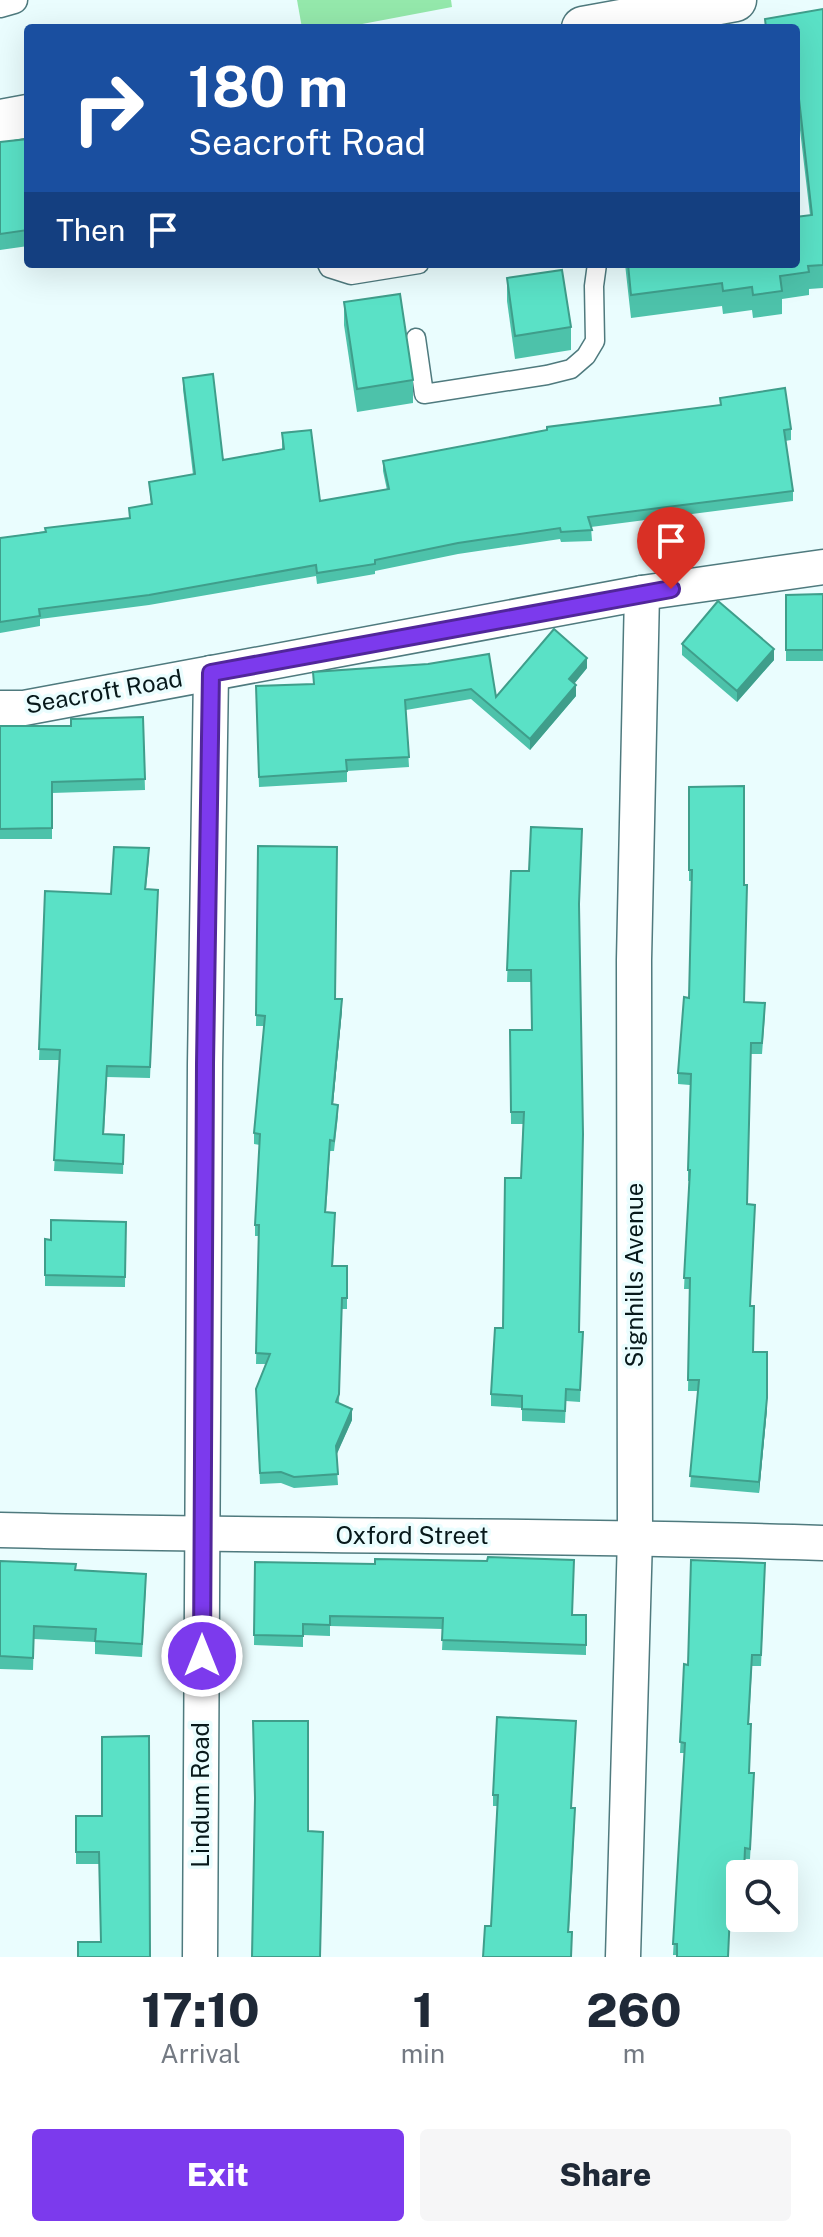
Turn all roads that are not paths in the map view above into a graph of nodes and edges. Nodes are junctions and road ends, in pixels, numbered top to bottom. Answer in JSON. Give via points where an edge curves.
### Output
{"nodes":[{"id":1,"x":14,"y":0,"type":"edge"},
{"id":2,"x":735,"y":0,"type":"edge"},
{"id":3,"x":0,"y":4,"type":"edge"},
{"id":4,"x":632,"y":24,"type":"edge"},
{"id":5,"x":24,"y":117,"type":"edge"},
{"id":6,"x":0,"y":121,"type":"edge"},
{"id":7,"x":329,"y":268,"type":"edge"},
{"id":8,"x":394,"y":268,"type":"edge"},
{"id":9,"x":596,"y":268,"type":"edge"},
{"id":10,"x":416,"y":338,"type":"dead end"},
{"id":11,"x":823,"y":567,"type":"edge"},
{"id":12,"x":642,"y":593,"type":"junction"},
{"id":13,"x":211,"y":673,"type":"junction"},
{"id":14,"x":0,"y":708,"type":"edge"},
{"id":15,"x":0,"y":1530,"type":"edge"},
{"id":16,"x":203,"y":1535,"type":"junction"},
{"id":17,"x":635,"y":1537,"type":"junction"},
{"id":18,"x":823,"y":1543,"type":"edge"},
{"id":19,"x":200,"y":1957,"type":"edge"},
{"id":20,"x":623,"y":1957,"type":"edge"}],
"edges":[{"from":1,"to":3,"type":"street"},
{"from":2,"to":4,"type":"street"},
{"from":5,"to":6,"type":"street"},
{"from":7,"to":8,"type":"lane","via":[[351,275]]},
{"from":9,"to":10,"type":"lane","via":[[595,341],[571,369],[424,394]]},
{"from":11,"to":12,"type":"street","name":"Seacroft Road"},
{"from":12,"to":13,"type":"street","name":"Seacroft Road"},
{"from":12,"to":17,"type":"street","name":"Signhills Avenue","via":[[634,960]]},
{"from":13,"to":14,"type":"street","name":"Seacroft Road"},
{"from":13,"to":16,"type":"street","name":"Lindum Road"},
{"from":15,"to":16,"type":"street","name":"Oxford Street"},
{"from":16,"to":17,"type":"street","name":"Oxford Street"},
{"from":16,"to":19,"type":"street","name":"Lindum Road"},
{"from":17,"to":18,"type":"street","name":"Oxford Street"},
{"from":17,"to":20,"type":"street","name":"Signhills Avenue"}]}
